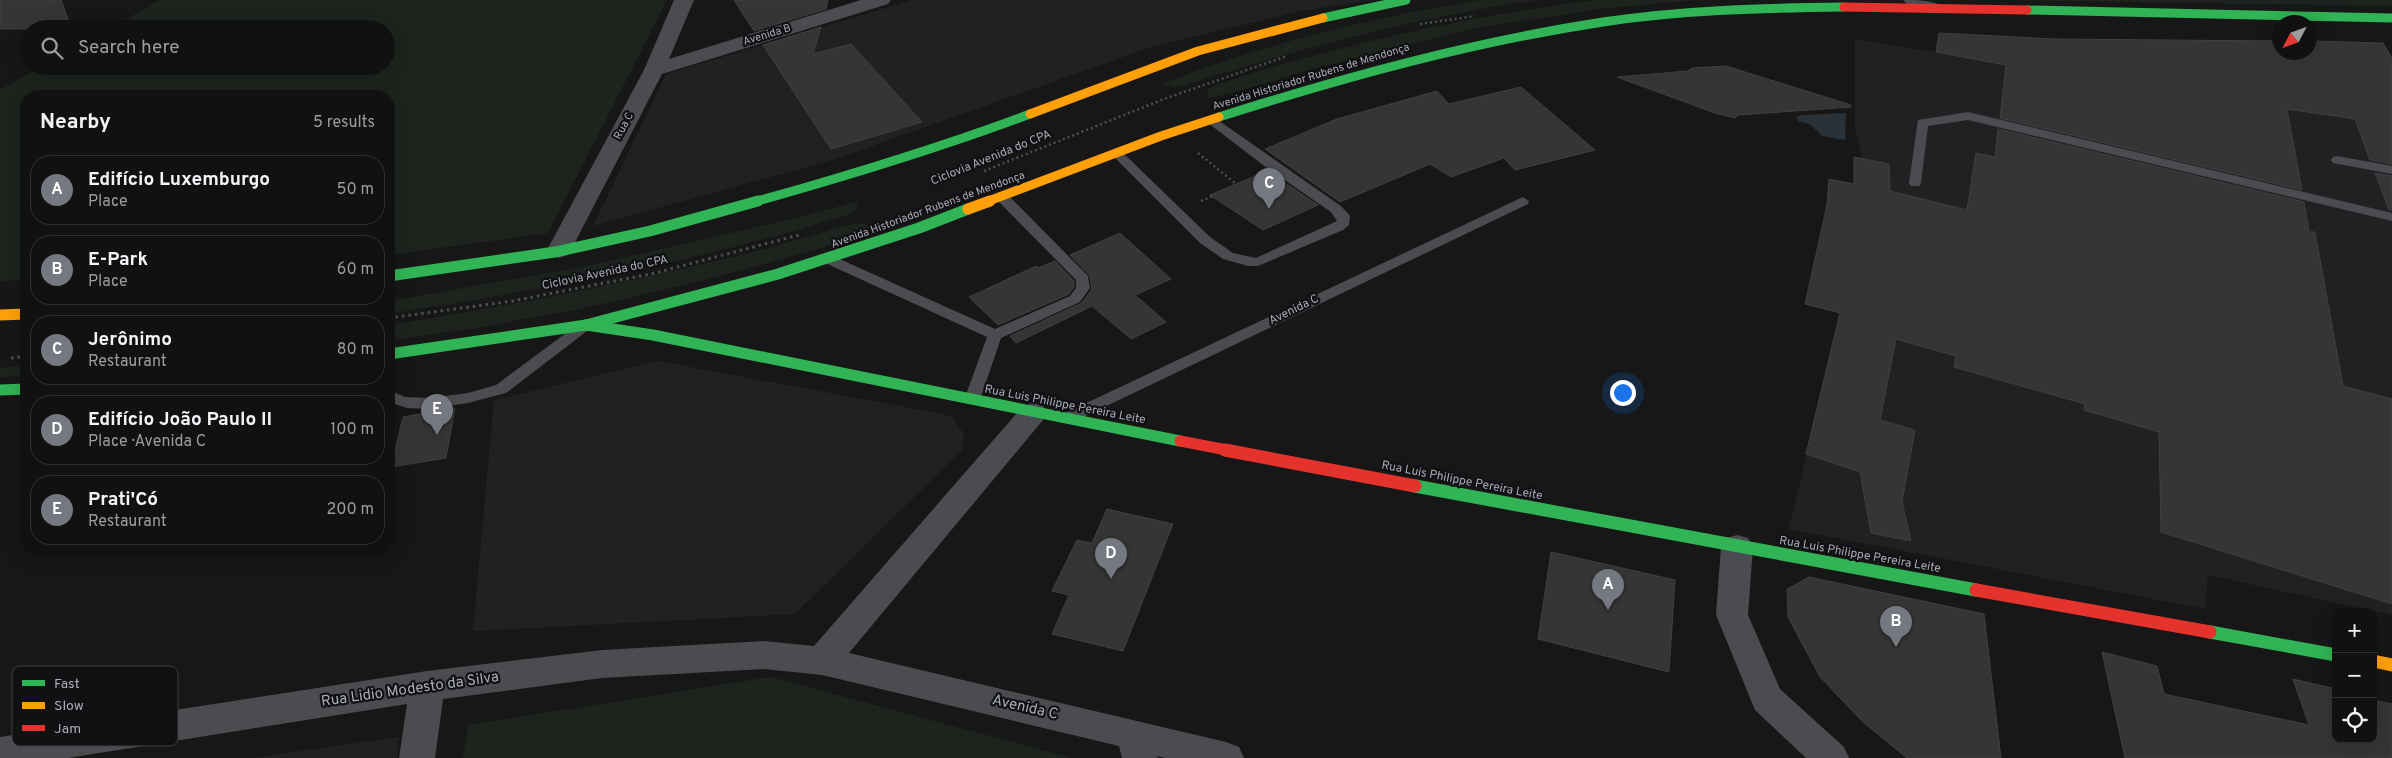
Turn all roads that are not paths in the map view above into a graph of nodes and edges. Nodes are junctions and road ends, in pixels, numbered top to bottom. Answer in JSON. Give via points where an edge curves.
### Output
{"nodes":[{"id":1,"x":684,"y":0,"type":"edge"},
{"id":2,"x":881,"y":0,"type":"edge"},
{"id":3,"x":1406,"y":0,"type":"edge"},
{"id":4,"x":1913,"y":0,"type":"edge"},
{"id":5,"x":1933,"y":7,"type":"junction"},
{"id":6,"x":2390,"y":18,"type":"edge"},
{"id":7,"x":654,"y":70,"type":"junction"},
{"id":8,"x":1212,"y":120,"type":"junction"},
{"id":9,"x":1116,"y":153,"type":"junction"},
{"id":10,"x":2336,"y":160,"type":"dead end"},
{"id":11,"x":2392,"y":170,"type":"edge"},
{"id":12,"x":1915,"y":182,"type":"dead end"},
{"id":13,"x":1002,"y":197,"type":"junction"},
{"id":14,"x":1523,"y":201,"type":"dead end"},
{"id":15,"x":2392,"y":217,"type":"edge"},
{"id":16,"x":559,"y":250,"type":"junction"},
{"id":17,"x":828,"y":259,"type":"junction"},
{"id":18,"x":395,"y":275,"type":"edge"},
{"id":19,"x":20,"y":314,"type":"edge"},
{"id":20,"x":0,"y":315,"type":"edge"},
{"id":21,"x":586,"y":324,"type":"junction"},
{"id":22,"x":995,"y":335,"type":"junction"},
{"id":23,"x":395,"y":353,"type":"edge"},
{"id":24,"x":20,"y":389,"type":"edge"},
{"id":25,"x":0,"y":390,"type":"edge"},
{"id":26,"x":395,"y":398,"type":"edge"},
{"id":27,"x":972,"y":400,"type":"junction"},
{"id":28,"x":1033,"y":413,"type":"junction"},
{"id":29,"x":1065,"y":419,"type":"junction"},
{"id":30,"x":1738,"y":547,"type":"junction"},
{"id":31,"x":2332,"y":653,"type":"edge"},
{"id":32,"x":822,"y":661,"type":"junction"},
{"id":33,"x":2377,"y":662,"type":"edge"},
{"id":34,"x":2392,"y":665,"type":"edge"},
{"id":35,"x":427,"y":686,"type":"junction"},
{"id":36,"x":178,"y":726,"type":"edge"},
{"id":37,"x":50,"y":746,"type":"edge"},
{"id":38,"x":1137,"y":746,"type":"edge"},
{"id":39,"x":0,"y":754,"type":"edge"},
{"id":40,"x":417,"y":758,"type":"edge"},
{"id":41,"x":1226,"y":758,"type":"edge"},
{"id":42,"x":1831,"y":758,"type":"edge"}],
"edges":[{"from":1,"to":7,"type":"street","name":"Rua C"},
{"from":2,"to":7,"type":"street","name":"Avenida B"},
{"from":3,"to":16,"type":"main road","via":[[1303,22],[1168,61],[998,127],[793,192],[607,241]]},
{"from":4,"to":5,"type":"street"},
{"from":5,"to":6,"type":"main road","name":"Avenida Historiador Rubens de Mendonça"},
{"from":5,"to":8,"type":"main road","name":"Avenida Historiador Rubens de Mendonça","via":[[1719,9],[1634,17],[1525,34],[1413,59],[1312,87]]},
{"from":7,"to":16,"type":"street","name":"Rua C"},
{"from":8,"to":9,"type":"main road","name":"Avenida Historiador Rubens de Mendonça"},
{"from":8,"to":9,"type":"lane","via":[[1343,216],[1344,222],[1258,262],[1242,261],[1178,212]]},
{"from":9,"to":13,"type":"main road","name":"Avenida Historiador Rubens de Mendonça"},
{"from":10,"to":11,"type":"lane"},
{"from":12,"to":15,"type":"lane","via":[[1922,123],[1968,116]]},
{"from":13,"to":17,"type":"main road","name":"Avenida Historiador Rubens de Mendonça"},
{"from":13,"to":22,"type":"lane","via":[[1083,278],[1083,288],[1075,299]]},
{"from":14,"to":29,"type":"lane","name":"Avenida C"},
{"from":16,"to":18,"type":"main road"},
{"from":17,"to":21,"type":"main road","name":"Avenida Historiador Rubens de Mendonça","via":[[679,302]]},
{"from":17,"to":22,"type":"lane"},
{"from":19,"to":20,"type":"main road"},
{"from":21,"to":23,"type":"main road","name":"Avenida Historiador Rubens de Mendonça"},
{"from":21,"to":26,"type":"lane","via":[[511,383],[494,392],[420,405]]},
{"from":21,"to":27,"type":"main road","name":"Rua Luis Philippe Pereira Leite","via":[[663,336]]},
{"from":22,"to":27,"type":"lane"},
{"from":24,"to":25,"type":"main road"},
{"from":27,"to":28,"type":"main road","name":"Rua Luis Philippe Pereira Leite"},
{"from":28,"to":29,"type":"main road","name":"Rua Luis Philippe Pereira Leite"},
{"from":28,"to":32,"type":"street"},
{"from":29,"to":30,"type":"main road","name":"Rua Luis Philippe Pereira Leite"},
{"from":30,"to":31,"type":"main road","name":"Rua Luis Philippe Pereira Leite"},
{"from":30,"to":42,"type":"street","via":[[1732,615],[1767,699]]},
{"from":32,"to":35,"type":"street","name":"Rua Lidio Modesto da Silva","via":[[764,655],[612,664]]},
{"from":32,"to":38,"type":"street","name":"Avenida C"},
{"from":33,"to":34,"type":"main road"},
{"from":35,"to":36,"type":"street","name":"Rua Lidio Modesto da Silva"},
{"from":35,"to":40,"type":"street"},
{"from":37,"to":39,"type":"street","name":"Rua Lidio Modesto da Silva"},
{"from":38,"to":41,"type":"street","name":"Avenida C"}]}
